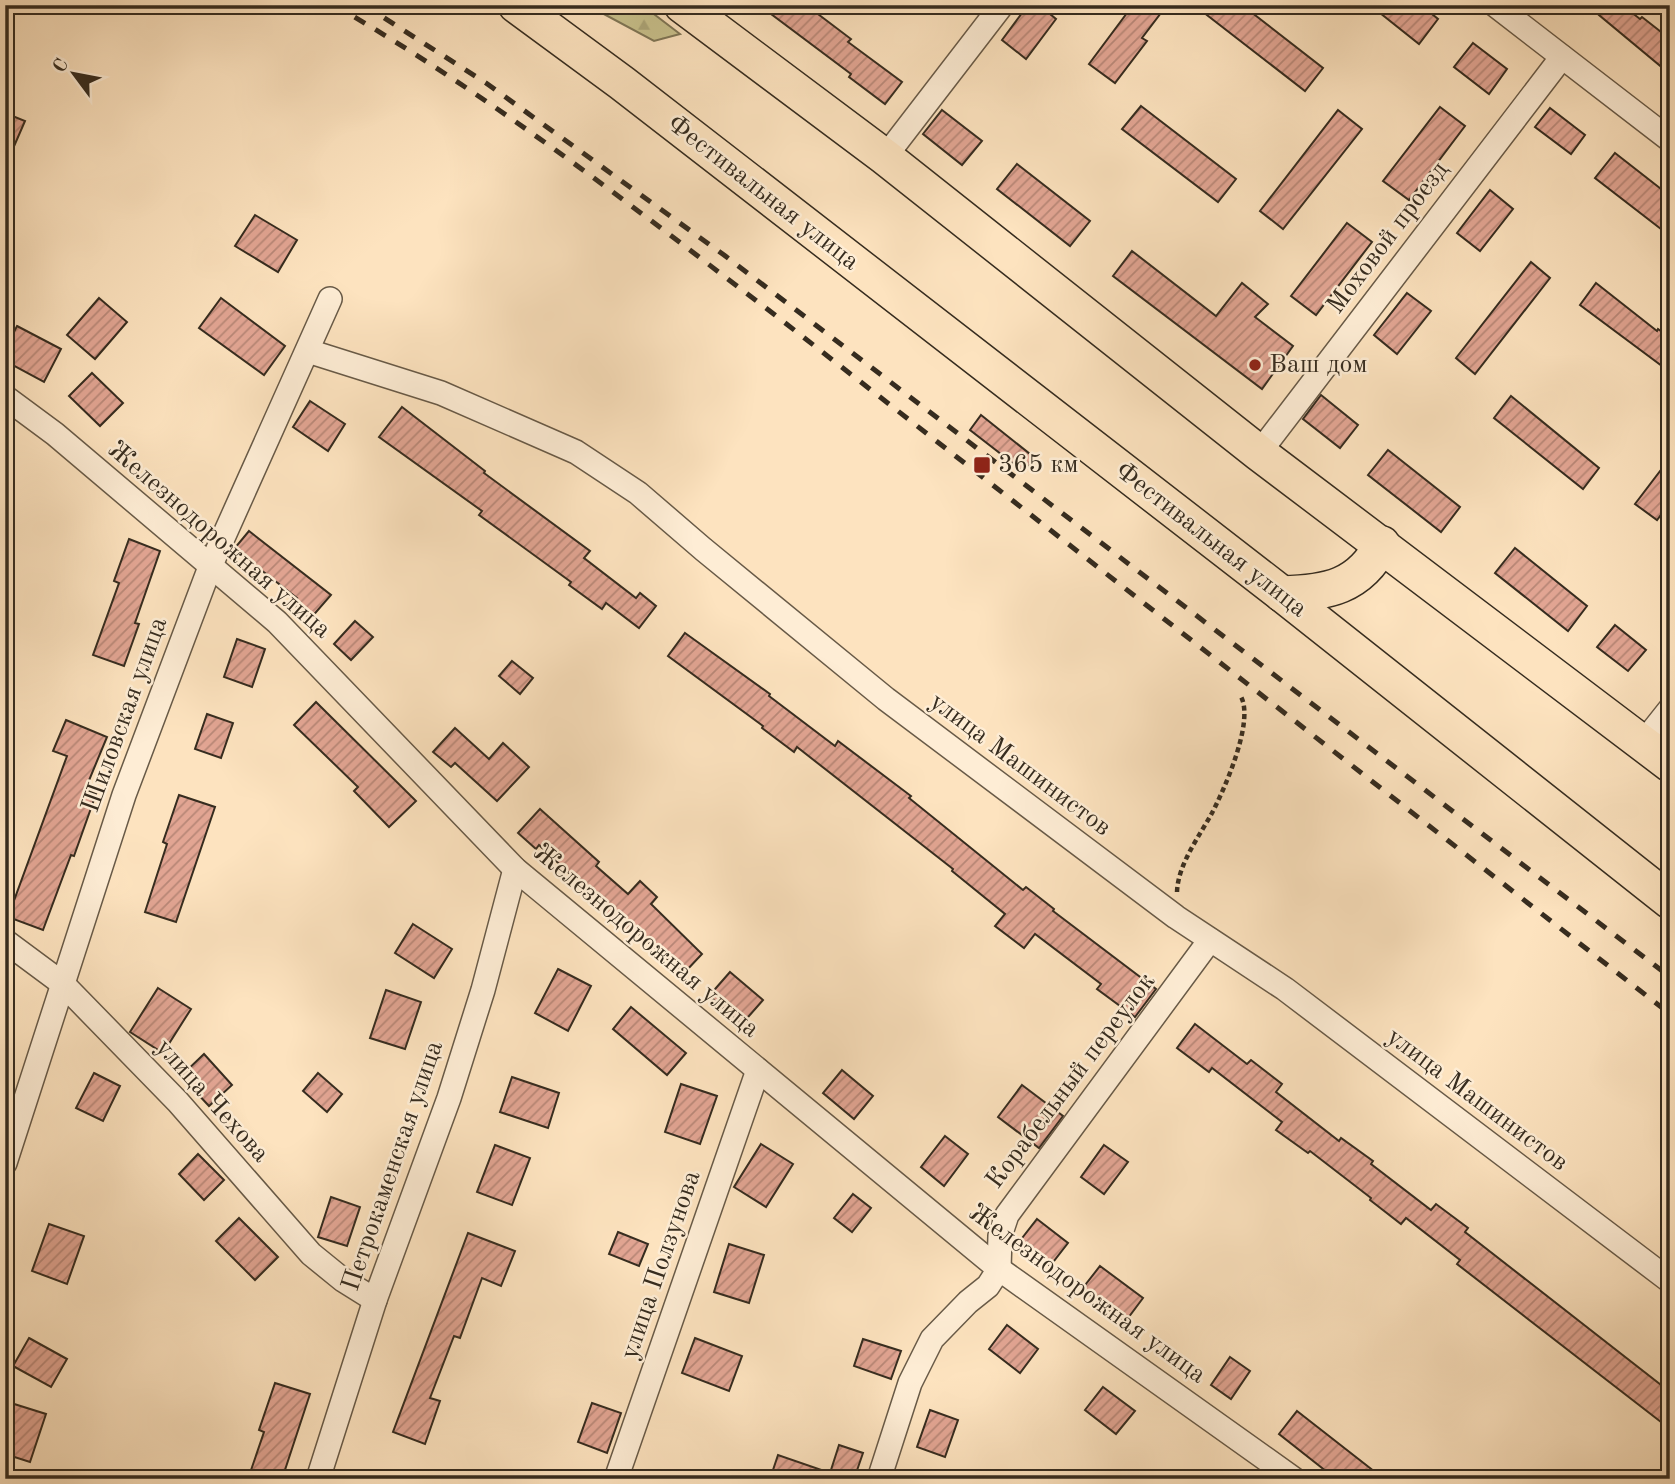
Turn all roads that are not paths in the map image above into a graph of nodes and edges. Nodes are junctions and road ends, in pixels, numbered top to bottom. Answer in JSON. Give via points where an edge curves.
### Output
{"nodes":[{"id":1,"x":516,"y":5,"type":"edge"},
{"id":2,"x":682,"y":5,"type":"edge"},
{"id":3,"x":1002,"y":5,"type":"edge"},
{"id":4,"x":1495,"y":5,"type":"edge"},
{"id":5,"x":1562,"y":57,"type":"junction"},
{"id":6,"x":1670,"y":140,"type":"edge"},
{"id":7,"x":885,"y":157,"type":"junction"},
{"id":8,"x":330,"y":299,"type":"dead end"},
{"id":9,"x":309,"y":351,"type":"junction"},
{"id":10,"x":5,"y":397,"type":"edge"},
{"id":11,"x":1259,"y":453,"type":"junction"},
{"id":12,"x":1382,"y":544,"type":"junction"},
{"id":13,"x":210,"y":567,"type":"junction"},
{"id":14,"x":1282,"y":594,"type":"junction"},
{"id":15,"x":1670,"y":709,"type":"edge"},
{"id":16,"x":1656,"y":753,"type":"edge"},
{"id":17,"x":515,"y":869,"type":"junction"},
{"id":18,"x":1670,"y":901,"type":"edge"},
{"id":19,"x":1210,"y":940,"type":"junction"},
{"id":20,"x":5,"y":941,"type":"edge"},
{"id":21,"x":63,"y":984,"type":"junction"},
{"id":22,"x":758,"y":1070,"type":"junction"},
{"id":23,"x":5,"y":1163,"type":"edge"},
{"id":24,"x":999,"y":1269,"type":"junction"},
{"id":25,"x":1670,"y":1280,"type":"edge"},
{"id":26,"x":375,"y":1300,"type":"junction"},
{"id":27,"x":318,"y":1479,"type":"edge"},
{"id":28,"x":616,"y":1479,"type":"edge"},
{"id":29,"x":878,"y":1479,"type":"edge"},
{"id":30,"x":1294,"y":1479,"type":"edge"}],
"edges":[{"from":1,"to":14,"type":"main road","name":"Фестивальная улица"},
{"from":2,"to":7,"type":"main road"},
{"from":3,"to":7,"type":"street"},
{"from":4,"to":5,"type":"street"},
{"from":5,"to":6,"type":"street"},
{"from":5,"to":11,"type":"street","name":"Моховой проезд"},
{"from":7,"to":11,"type":"main road"},
{"from":8,"to":9,"type":"street","name":"Шиловская улица"},
{"from":9,"to":13,"type":"street","name":"Шиловская улица"},
{"from":9,"to":19,"type":"street","name":"улица Машинистов","via":[[441,393],[576,452],[638,493],[860,679]]},
{"from":10,"to":13,"type":"street","name":"Железнодорожная улица"},
{"from":11,"to":12,"type":"main road"},
{"from":12,"to":14,"type":"main road","via":[[1362,573],[1339,587]]},
{"from":12,"to":16,"type":"main road"},
{"from":13,"to":17,"type":"street","name":"Железнодорожная улица","via":[[277,622]]},
{"from":13,"to":21,"type":"street","name":"Шиловская улица","via":[[124,795]]},
{"from":14,"to":18,"type":"main road","name":"Фестивальная улица"},
{"from":15,"to":16,"type":"street"},
{"from":17,"to":22,"type":"street","name":"Железнодорожная улица"},
{"from":17,"to":26,"type":"street","name":"Петрокаменская улица","via":[[449,1098]]},
{"from":19,"to":24,"type":"street","name":"Корабельный переулок","via":[[1007,1215],[1000,1236]]},
{"from":19,"to":25,"type":"street","name":"улица Машинистов","via":[[1285,989]]},
{"from":20,"to":21,"type":"street","name":"улица Чехова"},
{"from":21,"to":23,"type":"street","name":"Шиловская улица"},
{"from":21,"to":26,"type":"street","name":"улица Чехова","via":[[178,1102],[311,1254]]},
{"from":22,"to":24,"type":"street","name":"Железнодорожная улица"},
{"from":22,"to":28,"type":"street","name":"улица Ползунова"},
{"from":24,"to":29,"type":"street","via":[[988,1286],[932,1339],[910,1383]]},
{"from":24,"to":30,"type":"street","name":"Железнодорожная улица"},
{"from":26,"to":27,"type":"street","name":"Петрокаменская улица"}]}
